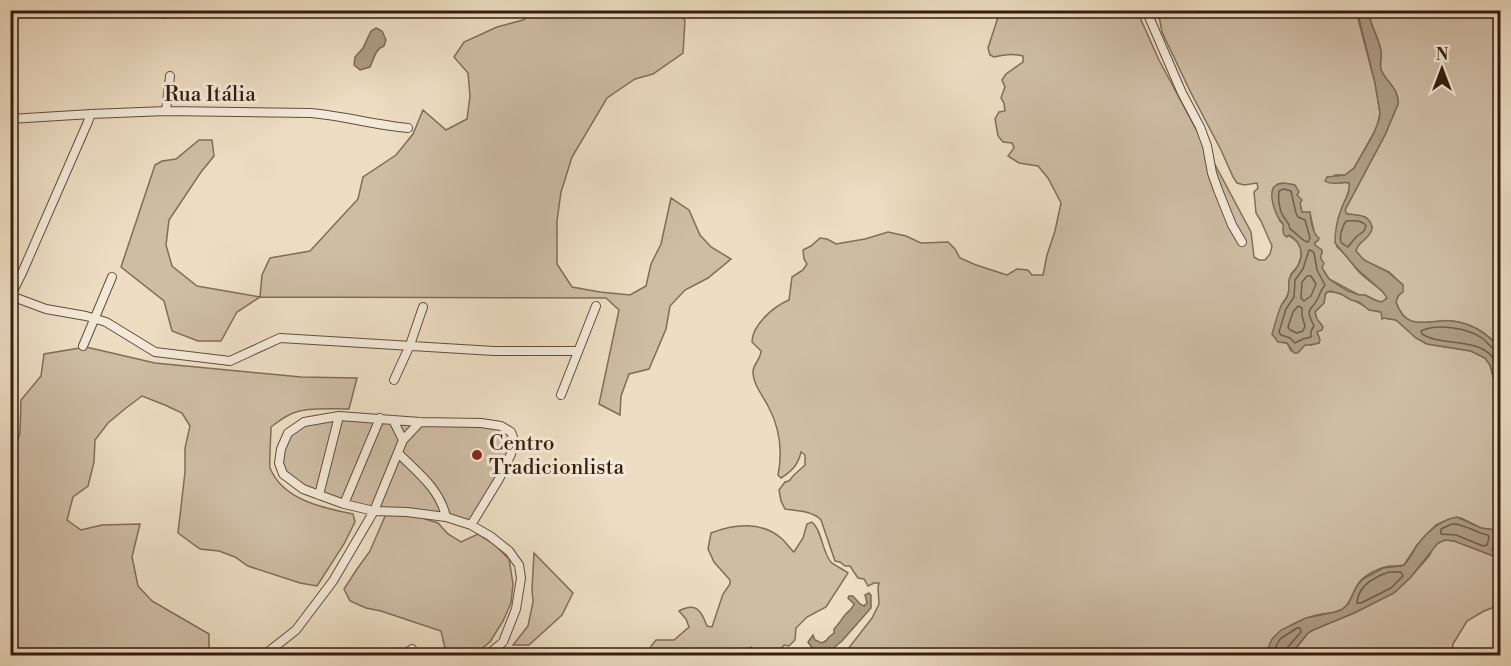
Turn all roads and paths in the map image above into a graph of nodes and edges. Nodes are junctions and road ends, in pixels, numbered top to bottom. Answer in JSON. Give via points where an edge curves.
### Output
{"nodes":[{"id":1,"x":1146,"y":10,"type":"edge"},
{"id":2,"x":170,"y":76,"type":"dead end"},
{"id":3,"x":166,"y":111,"type":"junction"},
{"id":4,"x":91,"y":114,"type":"junction"},
{"id":5,"x":10,"y":119,"type":"edge"},
{"id":6,"x":408,"y":128,"type":"dead end"},
{"id":7,"x":1242,"y":242,"type":"dead end"},
{"id":8,"x":112,"y":277,"type":"dead end"},
{"id":9,"x":11,"y":296,"type":"edge"},
{"id":10,"x":596,"y":306,"type":"dead end"},
{"id":11,"x":423,"y":307,"type":"dead end"},
{"id":12,"x":94,"y":319,"type":"junction"},
{"id":13,"x":410,"y":345,"type":"junction"},
{"id":14,"x":82,"y":346,"type":"dead end"},
{"id":15,"x":578,"y":351,"type":"junction"},
{"id":16,"x":394,"y":380,"type":"dead end"},
{"id":17,"x":561,"y":395,"type":"dead end"},
{"id":18,"x":339,"y":417,"type":"junction"},
{"id":19,"x":380,"y":418,"type":"junction"},
{"id":20,"x":393,"y":420,"type":"junction"},
{"id":21,"x":420,"y":422,"type":"junction"},
{"id":22,"x":403,"y":440,"type":"junction"},
{"id":23,"x":398,"y":453,"type":"junction"},
{"id":24,"x":319,"y":495,"type":"junction"},
{"id":25,"x":344,"y":504,"type":"junction"},
{"id":26,"x":374,"y":511,"type":"junction"},
{"id":27,"x":446,"y":518,"type":"junction"},
{"id":28,"x":471,"y":525,"type":"junction"},
{"id":29,"x":412,"y":649,"type":"dead end"},
{"id":30,"x":263,"y":656,"type":"edge"},
{"id":31,"x":402,"y":656,"type":"edge"},
{"id":32,"x":486,"y":656,"type":"edge"}],
"edges":[{"from":1,"to":7,"type":"street","via":[[1200,127],[1218,190]]},
{"from":2,"to":3,"type":"street"},
{"from":3,"to":4,"type":"street","name":"Rua Itália"},
{"from":3,"to":6,"type":"street","name":"Rua Itália","via":[[327,114]]},
{"from":4,"to":5,"type":"street","name":"Rua Itália"},
{"from":4,"to":9,"type":"street"},
{"from":8,"to":12,"type":"street"},
{"from":9,"to":12,"type":"street","via":[[46,309]]},
{"from":10,"to":15,"type":"street"},
{"from":11,"to":13,"type":"street"},
{"from":12,"to":13,"type":"street","via":[[106,322],[155,352],[230,362],[280,338]]},
{"from":12,"to":14,"type":"street"},
{"from":13,"to":15,"type":"street"},
{"from":13,"to":16,"type":"street"},
{"from":15,"to":17,"type":"street"},
{"from":18,"to":19,"type":"street"},
{"from":18,"to":24,"type":"street"},
{"from":18,"to":24,"type":"street","via":[[304,422],[288,434],[281,449],[279,463],[284,474],[303,489]]},
{"from":19,"to":20,"type":"street"},
{"from":19,"to":25,"type":"street"},
{"from":20,"to":21,"type":"street"},
{"from":20,"to":22,"type":"street"},
{"from":21,"to":22,"type":"street"},
{"from":21,"to":28,"type":"street","via":[[481,423],[511,432],[512,454]]},
{"from":22,"to":23,"type":"street"},
{"from":23,"to":26,"type":"street"},
{"from":23,"to":27,"type":"street","via":[[428,483],[444,507]]},
{"from":24,"to":25,"type":"street"},
{"from":25,"to":26,"type":"street"},
{"from":26,"to":27,"type":"street"},
{"from":26,"to":30,"type":"street","via":[[333,581],[296,630]]},
{"from":27,"to":28,"type":"street"},
{"from":28,"to":32,"type":"street","via":[[509,551],[519,565],[521,578],[516,609],[503,642]]},
{"from":29,"to":31,"type":"street"}]}
